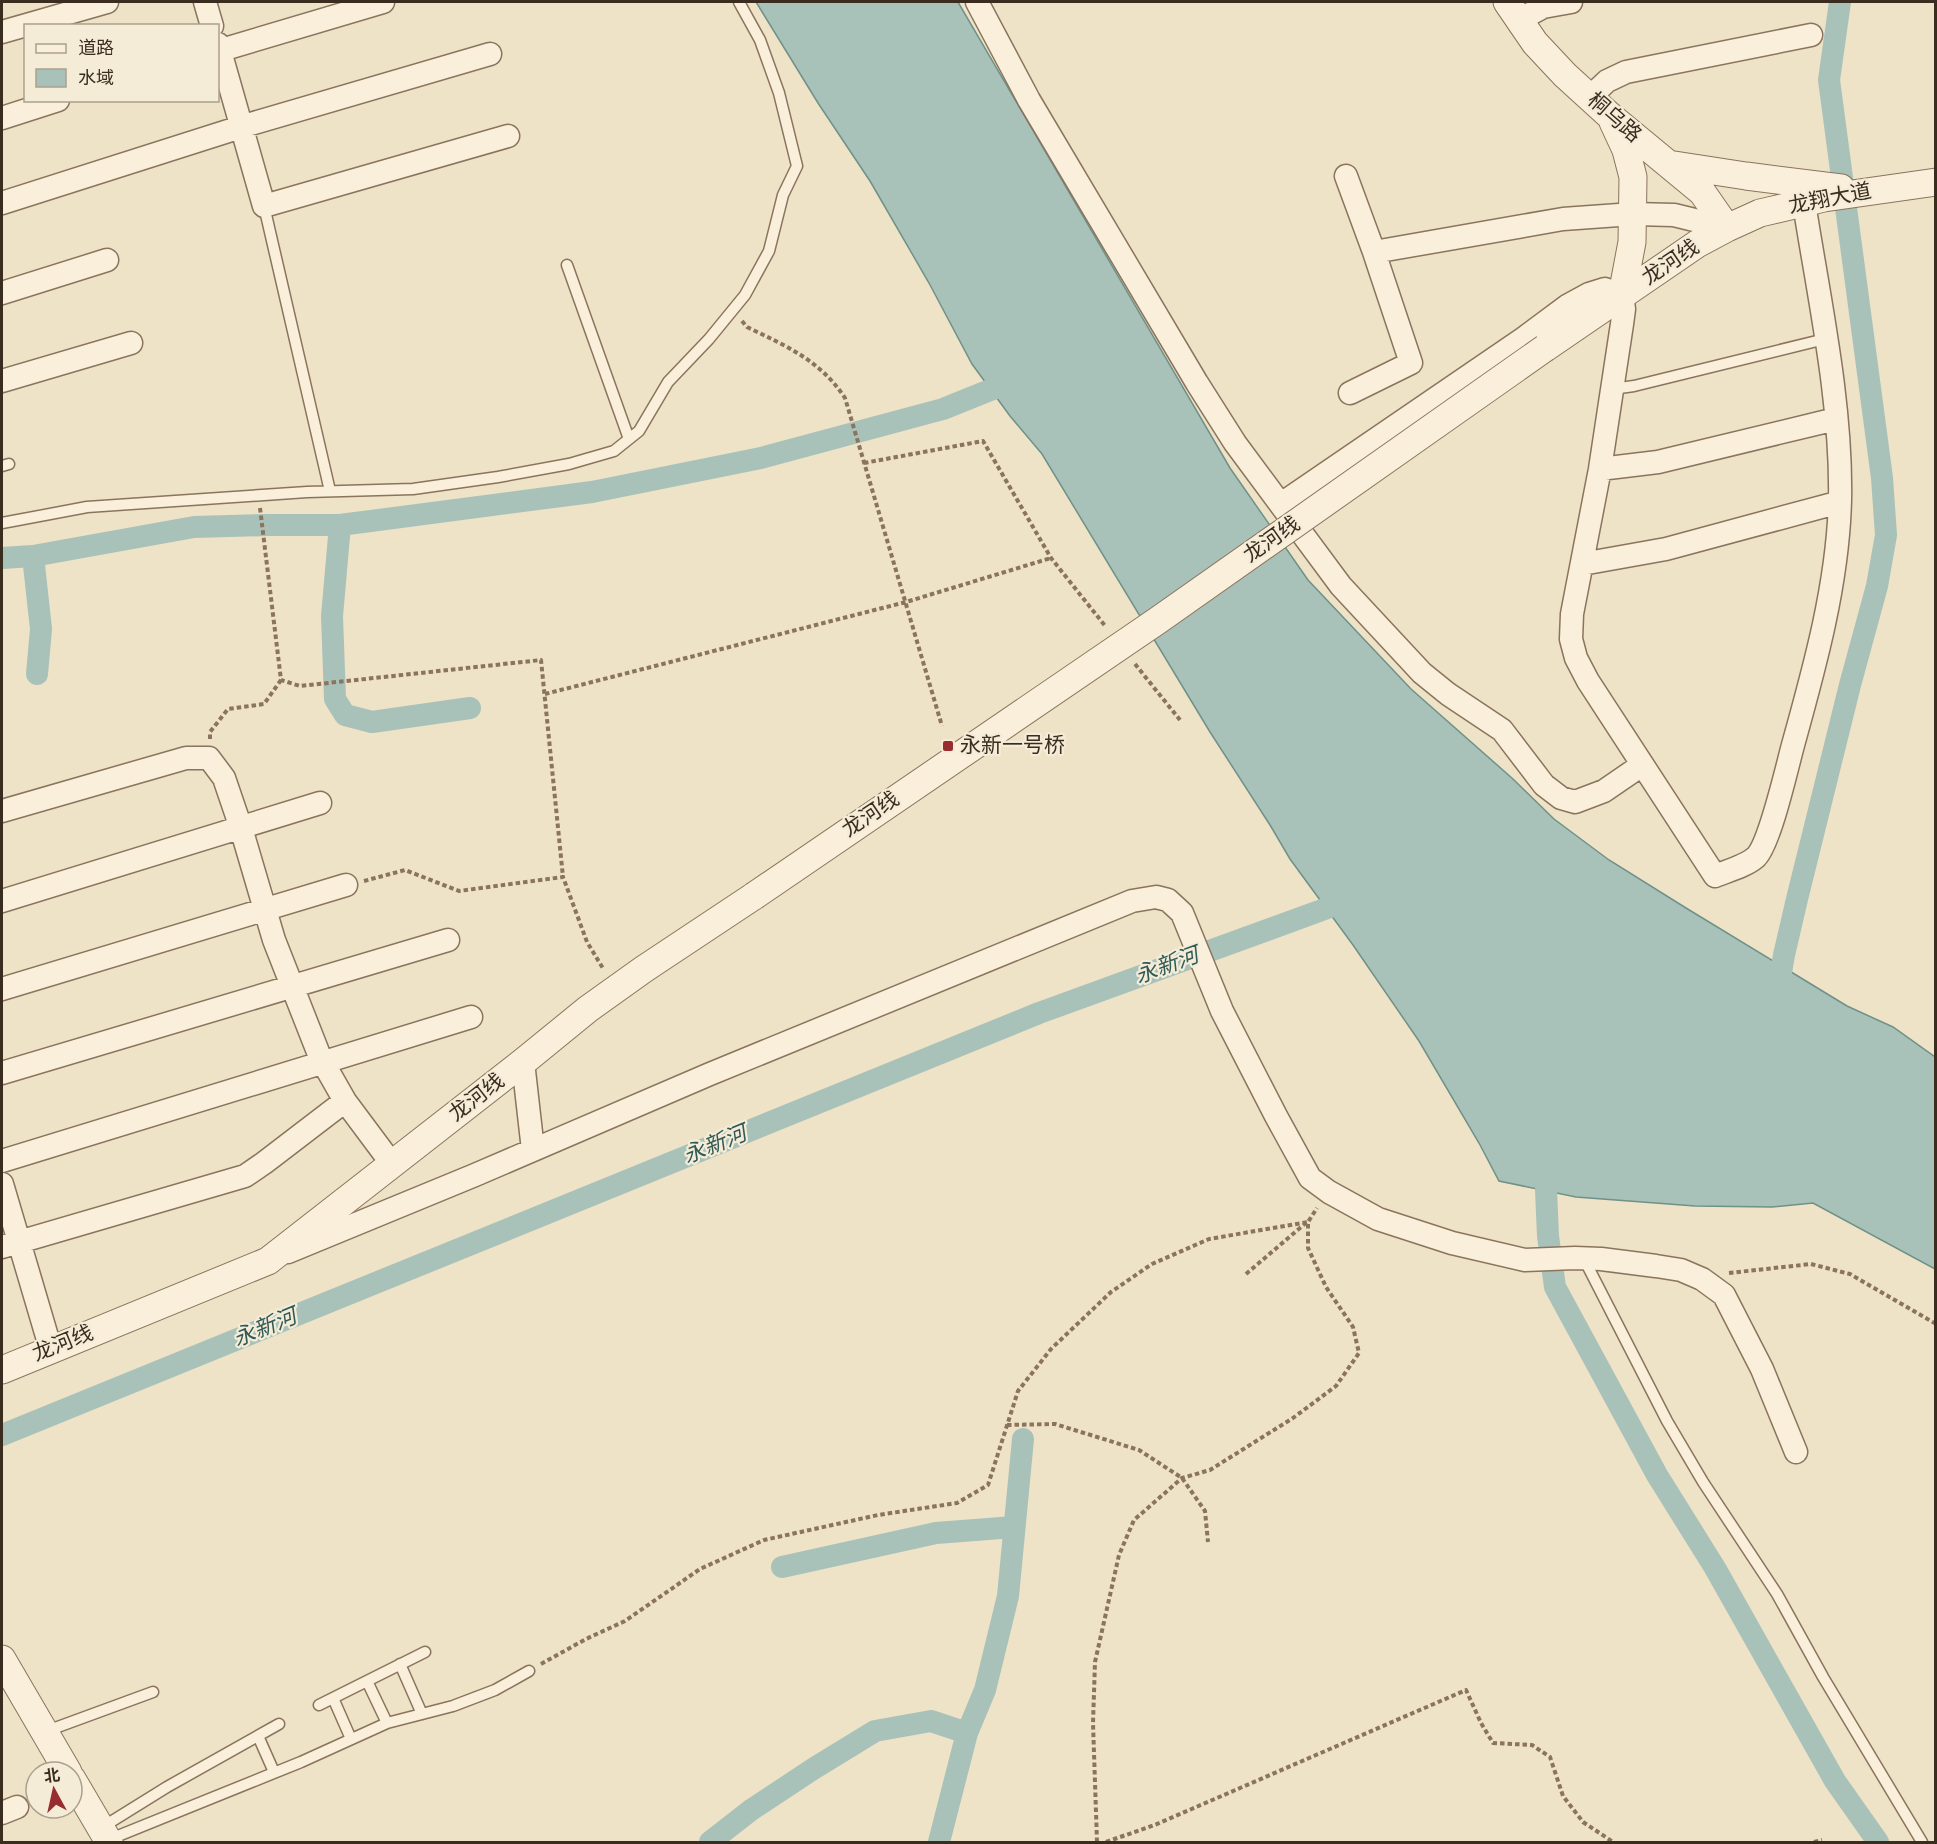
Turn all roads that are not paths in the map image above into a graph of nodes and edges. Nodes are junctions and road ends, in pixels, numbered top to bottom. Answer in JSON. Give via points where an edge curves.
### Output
{"nodes":[{"id":1,"x":107,"y":2,"type":"edge"},
{"id":2,"x":205,"y":2,"type":"edge"},
{"id":3,"x":383,"y":2,"type":"edge"},
{"id":4,"x":739,"y":2,"type":"edge"},
{"id":5,"x":977,"y":2,"type":"edge"},
{"id":6,"x":1571,"y":2,"type":"edge"},
{"id":7,"x":1542,"y":4,"type":"edge"},
{"id":8,"x":1513,"y":11,"type":"edge"},
{"id":9,"x":30,"y":24,"type":"edge"},
{"id":10,"x":211,"y":24,"type":"edge"},
{"id":11,"x":24,"y":26,"type":"edge"},
{"id":12,"x":2,"y":32,"type":"edge"},
{"id":13,"x":1811,"y":36,"type":"dead end"},
{"id":14,"x":219,"y":49,"type":"edge"},
{"id":15,"x":219,"y":52,"type":"edge"},
{"id":16,"x":490,"y":54,"type":"dead end"},
{"id":17,"x":1590,"y":97,"type":"junction"},
{"id":18,"x":52,"y":102,"type":"edge"},
{"id":19,"x":1610,"y":116,"type":"junction"},
{"id":20,"x":2,"y":118,"type":"edge"},
{"id":21,"x":242,"y":127,"type":"junction"},
{"id":22,"x":508,"y":136,"type":"dead end"},
{"id":23,"x":1666,"y":163,"type":"junction"},
{"id":24,"x":1346,"y":176,"type":"dead end"},
{"id":25,"x":1935,"y":182,"type":"edge"},
{"id":26,"x":1869,"y":191,"type":"junction"},
{"id":27,"x":1814,"y":200,"type":"junction"},
{"id":28,"x":2,"y":203,"type":"edge"},
{"id":29,"x":264,"y":206,"type":"junction"},
{"id":30,"x":1633,"y":214,"type":"junction"},
{"id":31,"x":1727,"y":228,"type":"junction"},
{"id":32,"x":1374,"y":252,"type":"junction"},
{"id":33,"x":107,"y":260,"type":"dead end"},
{"id":34,"x":567,"y":265,"type":"dead end"},
{"id":35,"x":2,"y":293,"type":"edge"},
{"id":36,"x":1622,"y":295,"type":"junction"},
{"id":37,"x":1825,"y":339,"type":"junction"},
{"id":38,"x":131,"y":343,"type":"dead end"},
{"id":39,"x":2,"y":381,"type":"edge"},
{"id":40,"x":1612,"y":389,"type":"junction"},
{"id":41,"x":1350,"y":393,"type":"dead end"},
{"id":42,"x":1836,"y":419,"type":"junction"},
{"id":43,"x":629,"y":439,"type":"junction"},
{"id":44,"x":1600,"y":469,"type":"junction"},
{"id":45,"x":330,"y":491,"type":"junction"},
{"id":46,"x":1840,"y":502,"type":"junction"},
{"id":47,"x":1281,"y":504,"type":"junction"},
{"id":48,"x":2,"y":523,"type":"edge"},
{"id":49,"x":1582,"y":564,"type":"junction"},
{"id":50,"x":1642,"y":765,"type":"junction"},
{"id":51,"x":320,"y":803,"type":"dead end"},
{"id":52,"x":2,"y":811,"type":"edge"},
{"id":53,"x":241,"y":828,"type":"junction"},
{"id":54,"x":346,"y":885,"type":"road end"},
{"id":55,"x":2,"y":901,"type":"edge"},
{"id":56,"x":265,"y":909,"type":"junction"},
{"id":57,"x":448,"y":940,"type":"dead end"},
{"id":58,"x":291,"y":987,"type":"junction"},
{"id":59,"x":2,"y":989,"type":"edge"},
{"id":60,"x":471,"y":1017,"type":"dead end"},
{"id":61,"x":322,"y":1062,"type":"junction"},
{"id":62,"x":523,"y":1062,"type":"junction"},
{"id":63,"x":2,"y":1073,"type":"edge"},
{"id":64,"x":345,"y":1101,"type":"junction"},
{"id":65,"x":533,"y":1150,"type":"junction"},
{"id":66,"x":2,"y":1161,"type":"edge"},
{"id":67,"x":392,"y":1164,"type":"junction"},
{"id":68,"x":2,"y":1184,"type":"edge"},
{"id":69,"x":10,"y":1245,"type":"edge"},
{"id":70,"x":1579,"y":1258,"type":"junction"},
{"id":71,"x":268,"y":1261,"type":"junction"},
{"id":72,"x":51,"y":1350,"type":"junction"},
{"id":73,"x":2,"y":1370,"type":"edge"},
{"id":74,"x":1796,"y":1452,"type":"dead end"},
{"id":75,"x":424,"y":1652,"type":"dead end"},
{"id":76,"x":2,"y":1659,"type":"edge"},
{"id":77,"x":400,"y":1664,"type":"junction"},
{"id":78,"x":529,"y":1671,"type":"road end"},
{"id":79,"x":367,"y":1681,"type":"junction"},
{"id":80,"x":153,"y":1692,"type":"dead end"},
{"id":81,"x":333,"y":1698,"type":"junction"},
{"id":82,"x":319,"y":1706,"type":"dead end"},
{"id":83,"x":422,"y":1714,"type":"junction"},
{"id":84,"x":387,"y":1723,"type":"junction"},
{"id":85,"x":279,"y":1724,"type":"dead end"},
{"id":86,"x":44,"y":1732,"type":"junction"},
{"id":87,"x":258,"y":1736,"type":"junction"},
{"id":88,"x":351,"y":1739,"type":"junction"},
{"id":89,"x":61,"y":1760,"type":"edge"},
{"id":90,"x":274,"y":1772,"type":"junction"},
{"id":91,"x":84,"y":1799,"type":"edge"},
{"id":92,"x":106,"y":1837,"type":"edge"},
{"id":93,"x":1922,"y":1842,"type":"edge"}],
"edges":[{"from":1,"to":9,"type":"street"},
{"from":2,"to":10,"type":"street"},
{"from":3,"to":14,"type":"street"},
{"from":4,"to":43,"type":"lane","via":[[760,40],[779,93],[796,166],[783,195],[769,251],[745,295],[668,382],[639,431]]},
{"from":5,"to":47,"type":"street","via":[[1029,100],[1197,382]]},
{"from":6,"to":7,"type":"street"},
{"from":7,"to":8,"type":"street"},
{"from":8,"to":17,"type":"street","name":"桐乌路","via":[[1536,43]]},
{"from":11,"to":12,"type":"street"},
{"from":13,"to":17,"type":"street","via":[[1626,72],[1607,81]]},
{"from":15,"to":21,"type":"street"},
{"from":16,"to":21,"type":"street"},
{"from":17,"to":19,"type":"street","name":"桐乌路"},
{"from":18,"to":20,"type":"street"},
{"from":19,"to":23,"type":"street","name":"桐乌路"},
{"from":19,"to":30,"type":"street","via":[[1634,177]]},
{"from":21,"to":28,"type":"street"},
{"from":21,"to":29,"type":"street"},
{"from":22,"to":29,"type":"street"},
{"from":23,"to":26,"type":"street"},
{"from":23,"to":31,"type":"street","name":"桐乌路","via":[[1702,192]]},
{"from":24,"to":32,"type":"street"},
{"from":25,"to":26,"type":"street","name":"龙翔大道"},
{"from":26,"to":27,"type":"street","name":"龙翔大道"},
{"from":27,"to":31,"type":"street","name":"龙翔大道","via":[[1760,213]]},
{"from":27,"to":37,"type":"street"},
{"from":29,"to":45,"type":"lane"},
{"from":30,"to":31,"type":"street","via":[[1674,215]]},
{"from":30,"to":32,"type":"street","via":[[1563,219]]},
{"from":30,"to":36,"type":"street"},
{"from":31,"to":36,"type":"street","name":"龙河线"},
{"from":32,"to":41,"type":"street","via":[[1411,363]]},
{"from":33,"to":35,"type":"street"},
{"from":34,"to":43,"type":"lane"},
{"from":36,"to":40,"type":"street","via":[[1624,309]]},
{"from":36,"to":47,"type":"street","via":[[1605,289],[1567,306]]},
{"from":36,"to":62,"type":"street","name":"龙河线","bridge":true,"via":[[1157,621],[615,989]]},
{"from":37,"to":40,"type":"lane"},
{"from":37,"to":42,"type":"street"},
{"from":38,"to":39,"type":"street"},
{"from":40,"to":44,"type":"street"},
{"from":42,"to":44,"type":"street","via":[[1658,462]]},
{"from":42,"to":46,"type":"street"},
{"from":43,"to":45,"type":"lane","via":[[614,450],[568,464],[498,477],[413,489]]},
{"from":44,"to":49,"type":"street"},
{"from":45,"to":48,"type":"lane","via":[[87,507]]},
{"from":46,"to":49,"type":"street","via":[[1666,549]]},
{"from":46,"to":50,"type":"street","via":[[1833,575],[1812,675],[1769,831],[1756,856],[1715,876]]},
{"from":47,"to":50,"type":"street","via":[[1361,609],[1422,673],[1502,730],[1544,786],[1575,802],[1604,791]]},
{"from":49,"to":50,"type":"street","via":[[1572,614],[1571,639],[1576,658]]},
{"from":51,"to":53,"type":"street"},
{"from":52,"to":53,"type":"street","via":[[186,758],[209,758],[224,778]]},
{"from":53,"to":55,"type":"street"},
{"from":53,"to":56,"type":"street"},
{"from":54,"to":56,"type":"street"},
{"from":56,"to":58,"type":"street"},
{"from":56,"to":59,"type":"street"},
{"from":57,"to":58,"type":"street"},
{"from":58,"to":61,"type":"street"},
{"from":58,"to":63,"type":"street"},
{"from":60,"to":61,"type":"street"},
{"from":61,"to":64,"type":"street"},
{"from":61,"to":66,"type":"street"},
{"from":62,"to":65,"type":"street"},
{"from":62,"to":67,"type":"street","name":"龙河线"},
{"from":64,"to":67,"type":"street"},
{"from":64,"to":69,"type":"street","via":[[245,1176]]},
{"from":65,"to":70,"type":"street","via":[[1132,901],[1156,897],[1168,900],[1182,913],[1216,996],[1311,1178],[1378,1219],[1452,1243],[1525,1260]]},
{"from":65,"to":71,"type":"street"},
{"from":67,"to":71,"type":"street","name":"龙河线"},
{"from":68,"to":69,"type":"street"},
{"from":69,"to":72,"type":"street"},
{"from":70,"to":74,"type":"street","via":[[1681,1270],[1724,1295],[1762,1369]]},
{"from":70,"to":93,"type":"lane","via":[[1667,1421],[1777,1594]]},
{"from":71,"to":72,"type":"street","name":"龙河线"},
{"from":72,"to":73,"type":"street","name":"龙河线"},
{"from":75,"to":77,"type":"lane"},
{"from":76,"to":86,"type":"street"},
{"from":77,"to":79,"type":"lane"},
{"from":77,"to":83,"type":"lane"},
{"from":78,"to":83,"type":"lane","via":[[495,1690]]},
{"from":79,"to":81,"type":"lane"},
{"from":79,"to":84,"type":"lane"},
{"from":80,"to":86,"type":"lane"},
{"from":81,"to":82,"type":"lane"},
{"from":81,"to":88,"type":"lane"},
{"from":83,"to":84,"type":"lane"},
{"from":84,"to":88,"type":"lane"},
{"from":85,"to":87,"type":"lane"},
{"from":86,"to":89,"type":"street"},
{"from":87,"to":90,"type":"lane"},
{"from":87,"to":92,"type":"lane","via":[[167,1787]]},
{"from":88,"to":90,"type":"lane"},
{"from":90,"to":92,"type":"lane"},
{"from":91,"to":92,"type":"street"}]}
